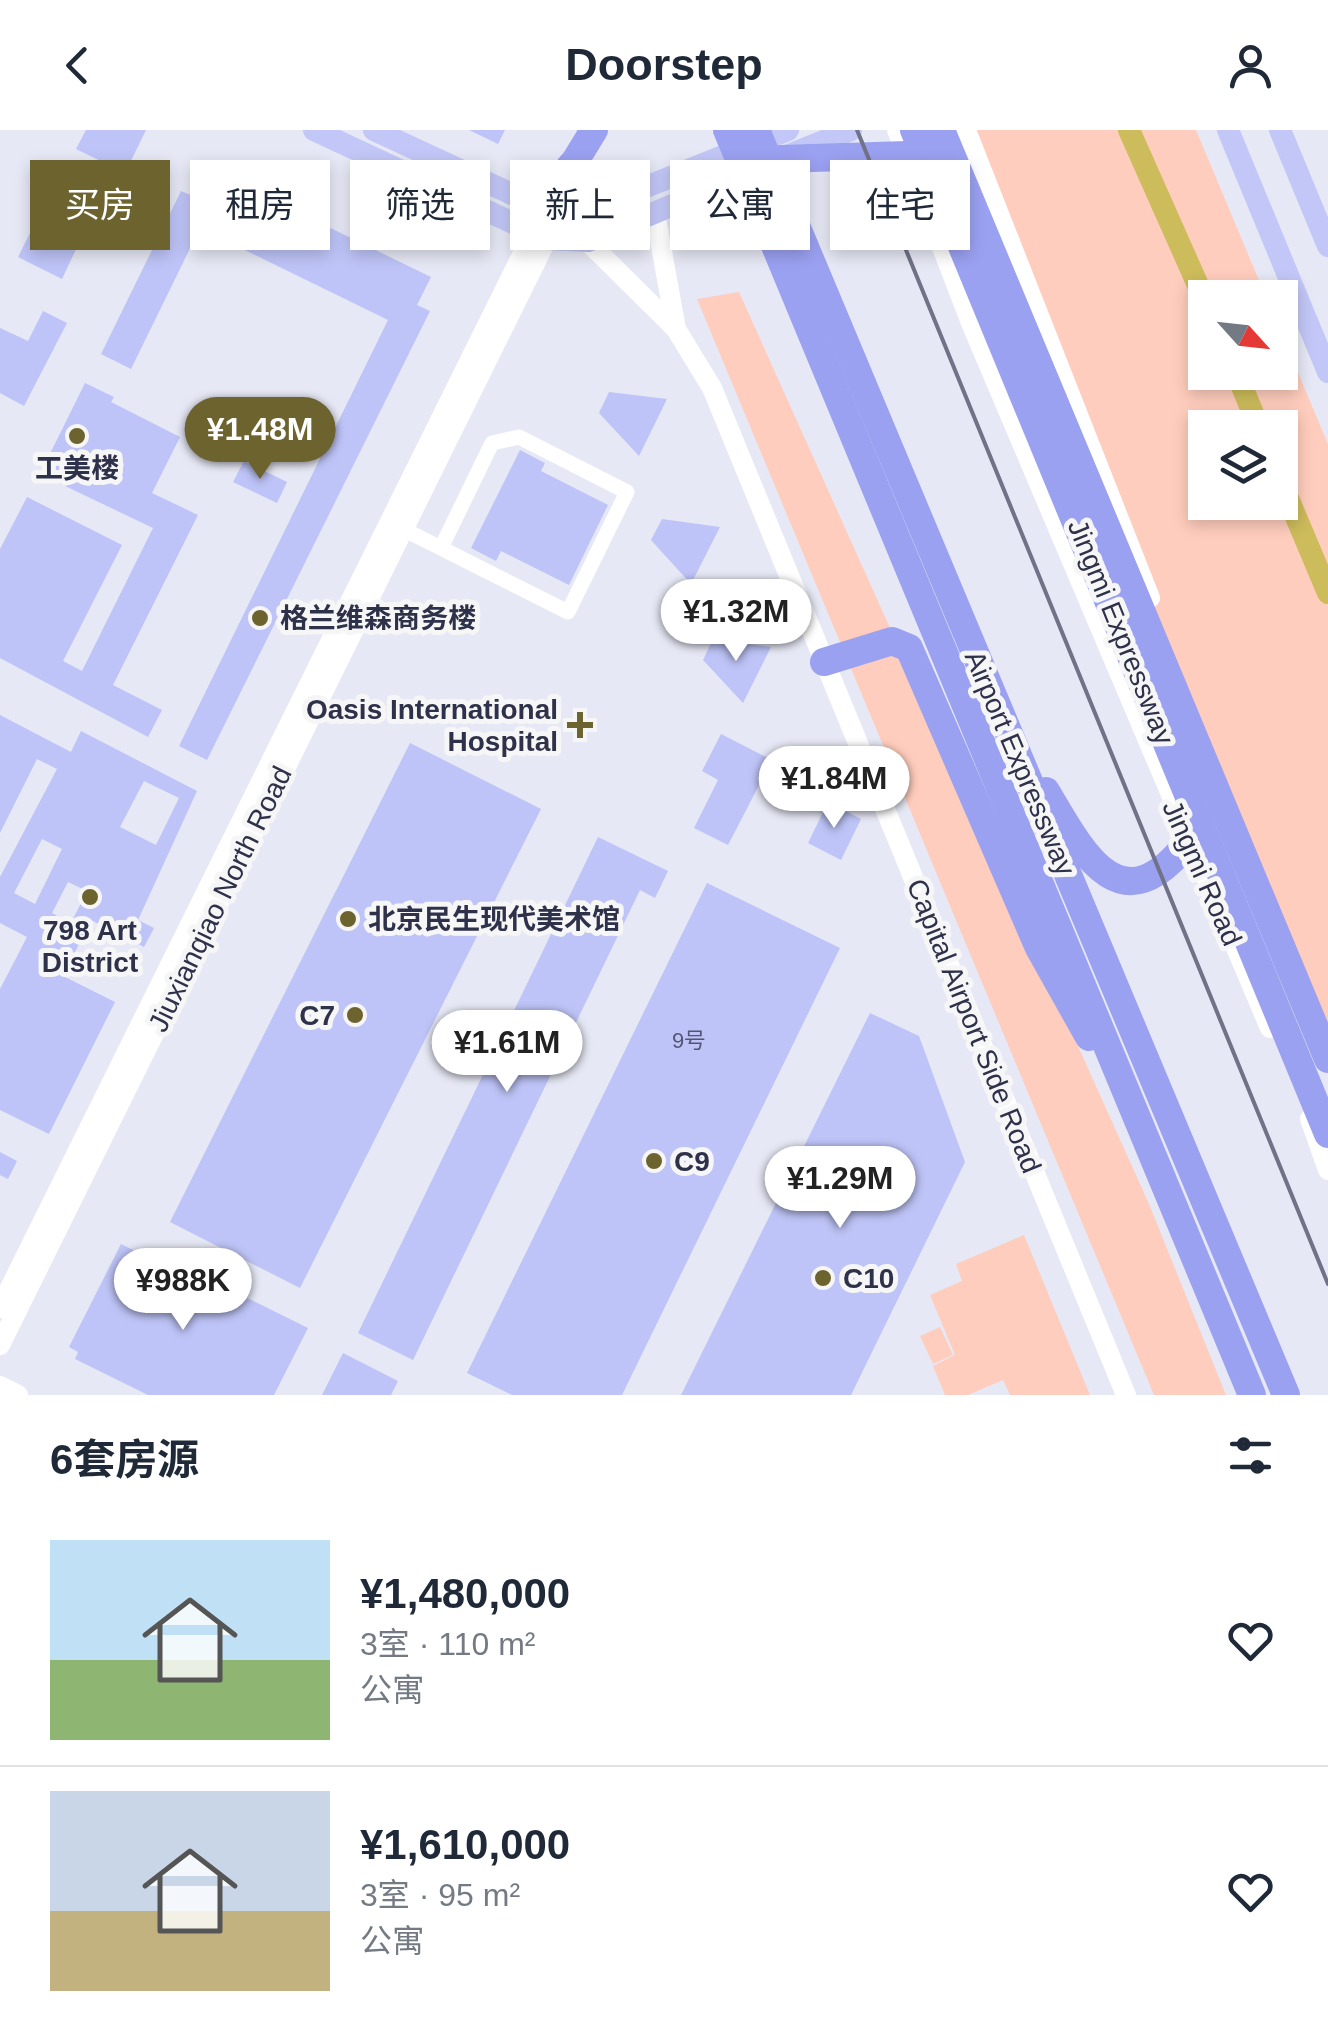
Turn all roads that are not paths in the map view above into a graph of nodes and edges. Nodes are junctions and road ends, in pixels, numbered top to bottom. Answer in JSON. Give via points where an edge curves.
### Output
{"nodes":[{"id":1,"x":314,"y":130,"type":"edge"},
{"id":2,"x":374,"y":130,"type":"edge"},
{"id":3,"x":594,"y":130,"type":"edge"},
{"id":4,"x":727,"y":130,"type":"edge"},
{"id":5,"x":756,"y":130,"type":"edge"},
{"id":6,"x":788,"y":130,"type":"edge"},
{"id":7,"x":851,"y":130,"type":"edge"},
{"id":8,"x":941,"y":130,"type":"edge"},
{"id":9,"x":966,"y":130,"type":"edge"},
{"id":10,"x":1228,"y":130,"type":"edge"},
{"id":11,"x":1280,"y":130,"type":"edge"},
{"id":12,"x":906,"y":138,"type":"edge"},
{"id":13,"x":781,"y":159,"type":"junction"},
{"id":14,"x":576,"y":160,"type":"edge"},
{"id":15,"x":650,"y":185,"type":"edge"},
{"id":16,"x":510,"y":210,"type":"edge"},
{"id":17,"x":655,"y":212,"type":"junction"},
{"id":18,"x":650,"y":214,"type":"edge"},
{"id":19,"x":510,"y":215,"type":"edge"},
{"id":20,"x":1328,"y":246,"type":"edge"},
{"id":21,"x":527,"y":250,"type":"edge"},
{"id":22,"x":528,"y":250,"type":"edge"},
{"id":23,"x":596,"y":250,"type":"edge"},
{"id":24,"x":809,"y":293,"type":"junction"},
{"id":25,"x":676,"y":329,"type":"junction"},
{"id":26,"x":1328,"y":372,"type":"edge"},
{"id":27,"x":403,"y":530,"type":"junction"},
{"id":28,"x":441,"y":548,"type":"junction"},
{"id":29,"x":824,"y":662,"type":"junction"},
{"id":30,"x":991,"y":695,"type":"junction"},
{"id":31,"x":1188,"y":842,"type":"junction"},
{"id":32,"x":1328,"y":1035,"type":"edge"},
{"id":33,"x":1328,"y":1059,"type":"edge"},
{"id":34,"x":1121,"y":1077,"type":"junction"},
{"id":35,"x":1328,"y":1134,"type":"edge"},
{"id":36,"x":1328,"y":1170,"type":"edge"},
{"id":37,"x":0,"y":1308,"type":"edge"},
{"id":38,"x":0,"y":1344,"type":"edge"},
{"id":39,"x":0,"y":1386,"type":"edge"},
{"id":40,"x":18,"y":1395,"type":"edge"},
{"id":41,"x":1126,"y":1395,"type":"edge"},
{"id":42,"x":1252,"y":1395,"type":"edge"},
{"id":43,"x":1286,"y":1395,"type":"edge"}],
"edges":[{"from":1,"to":19,"type":"main road"},
{"from":2,"to":16,"type":"main road"},
{"from":3,"to":14,"type":"highway"},
{"from":4,"to":24,"type":"highway","name":"Airport Expressway"},
{"from":5,"to":24,"type":"highway","name":"Airport Expressway"},
{"from":6,"to":15,"type":"main road"},
{"from":7,"to":13,"type":"main road"},
{"from":8,"to":33,"type":"highway","name":"Jingmi Expressway"},
{"from":9,"to":32,"type":"main road","name":"Jingmi Road"},
{"from":10,"to":26,"type":"main road"},
{"from":11,"to":20,"type":"main road"},
{"from":12,"to":13,"type":"highway"},
{"from":12,"to":31,"type":"main road","name":"Jingmi Road","via":[[979,341]]},
{"from":12,"to":35,"type":"highway","name":"Jingmi Expressway"},
{"from":13,"to":17,"type":"main road"},
{"from":17,"to":18,"type":"main road"},
{"from":17,"to":25,"type":"main road"},
{"from":21,"to":37,"type":"main road","name":"Jiuxianqiao North Road"},
{"from":22,"to":27,"type":"main road","name":"Jiuxianqiao North Road"},
{"from":23,"to":25,"type":"main road"},
{"from":24,"to":30,"type":"highway","name":"Airport Expressway"},
{"from":24,"to":34,"type":"highway","name":"Airport Expressway"},
{"from":25,"to":29,"type":"main road","name":"Capital Airport Side Road","via":[[712,388]]},
{"from":27,"to":28,"type":"street"},
{"from":27,"to":38,"type":"main road","name":"Jiuxianqiao North Road"},
{"from":28,"to":28,"type":"street","via":[[568,612],[627,492],[519,437],[492,442]]},
{"from":29,"to":34,"type":"highway","via":[[892,641],[910,648],[1039,948],[1082,1028]]},
{"from":29,"to":41,"type":"main road","name":"Capital Airport Side Road"},
{"from":30,"to":31,"type":"highway","via":[[1063,820],[1104,874],[1121,884],[1141,882]]},
{"from":30,"to":43,"type":"highway","name":"Airport Expressway"},
{"from":31,"to":36,"type":"main road","name":"Jingmi Road"},
{"from":34,"to":42,"type":"highway","name":"Airport Expressway"},
{"from":39,"to":40,"type":"main road"}]}
